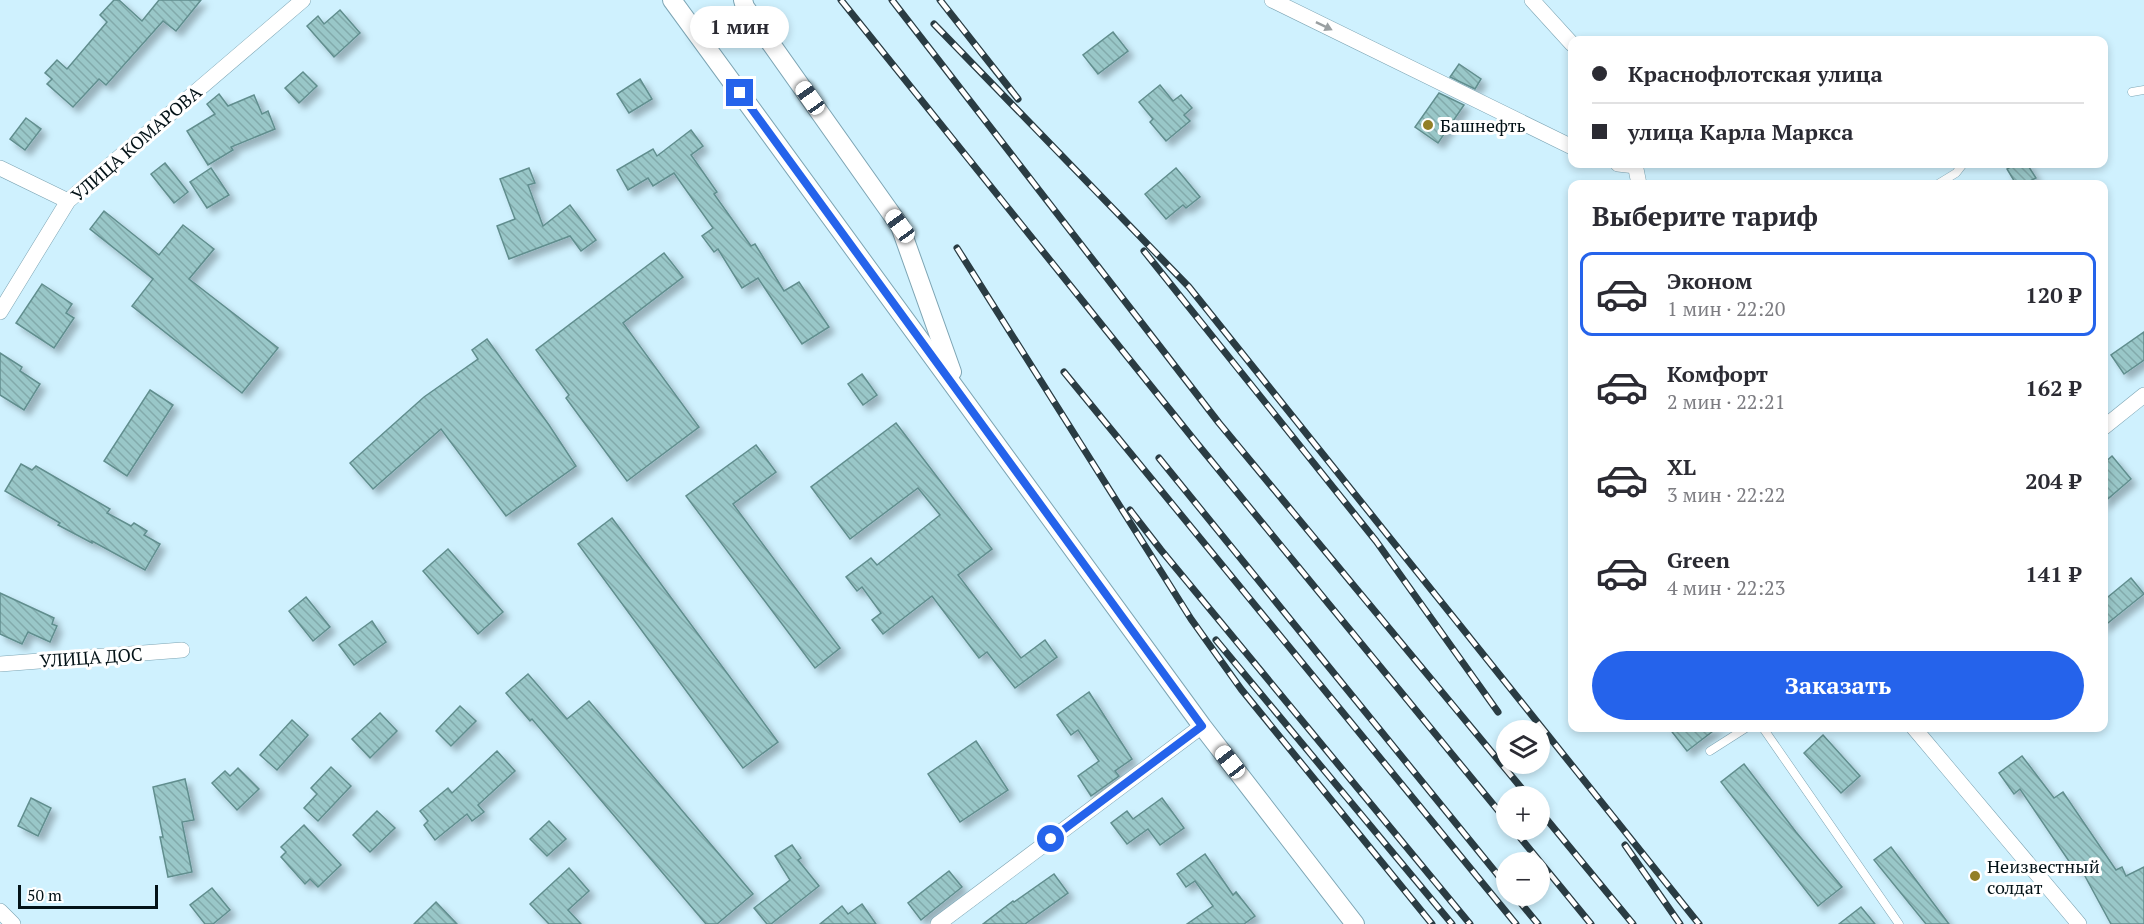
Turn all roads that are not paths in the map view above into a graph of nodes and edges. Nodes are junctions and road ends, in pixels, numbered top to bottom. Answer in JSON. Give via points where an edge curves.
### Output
{"nodes":[{"id":1,"x":303,"y":0,"type":"edge"},
{"id":2,"x":672,"y":0,"type":"edge"},
{"id":3,"x":743,"y":0,"type":"edge"},
{"id":4,"x":1272,"y":0,"type":"edge"},
{"id":5,"x":1532,"y":0,"type":"edge"},
{"id":6,"x":1568,"y":40,"type":"edge"},
{"id":7,"x":2144,"y":90,"type":"edge"},
{"id":8,"x":2132,"y":92,"type":"dead end"},
{"id":9,"x":1568,"y":145,"type":"edge"},
{"id":10,"x":0,"y":168,"type":"edge"},
{"id":11,"x":1960,"y":168,"type":"edge"},
{"id":12,"x":1945,"y":180,"type":"edge"},
{"id":13,"x":68,"y":201,"type":"junction"},
{"id":14,"x":0,"y":312,"type":"edge"},
{"id":15,"x":958,"y":391,"type":"junction"},
{"id":16,"x":2144,"y":394,"type":"edge"},
{"id":17,"x":2108,"y":424,"type":"edge"},
{"id":18,"x":182,"y":650,"type":"dead end"},
{"id":19,"x":0,"y":664,"type":"edge"},
{"id":20,"x":1202,"y":726,"type":"junction"},
{"id":21,"x":1739,"y":732,"type":"edge"},
{"id":22,"x":1766,"y":732,"type":"edge"},
{"id":23,"x":1917,"y":732,"type":"edge"},
{"id":24,"x":1710,"y":750,"type":"dead end"},
{"id":25,"x":0,"y":911,"type":"edge"},
{"id":26,"x":13,"y":924,"type":"edge"},
{"id":27,"x":938,"y":924,"type":"edge"},
{"id":28,"x":1355,"y":924,"type":"edge"},
{"id":29,"x":1899,"y":924,"type":"edge"},
{"id":30,"x":2079,"y":924,"type":"edge"}],
"edges":[{"from":1,"to":13,"type":"street","name":"УЛИЦА КОМАРОВА"},
{"from":2,"to":15,"type":"street"},
{"from":3,"to":15,"type":"street","via":[[900,226]]},
{"from":4,"to":9,"type":"street","one_way":true},
{"from":5,"to":6,"type":"street"},
{"from":7,"to":8,"type":"lane"},
{"from":10,"to":13,"type":"street"},
{"from":11,"to":12,"type":"lane"},
{"from":13,"to":14,"type":"street","name":"УЛИЦА КОМАРОВА"},
{"from":15,"to":20,"type":"street"},
{"from":16,"to":17,"type":"street"},
{"from":18,"to":19,"type":"street","name":"УЛИЦА ДОС"},
{"from":20,"to":27,"type":"street"},
{"from":20,"to":28,"type":"street"},
{"from":21,"to":24,"type":"lane"},
{"from":22,"to":29,"type":"lane"},
{"from":23,"to":30,"type":"street"},
{"from":25,"to":26,"type":"street"}]}
